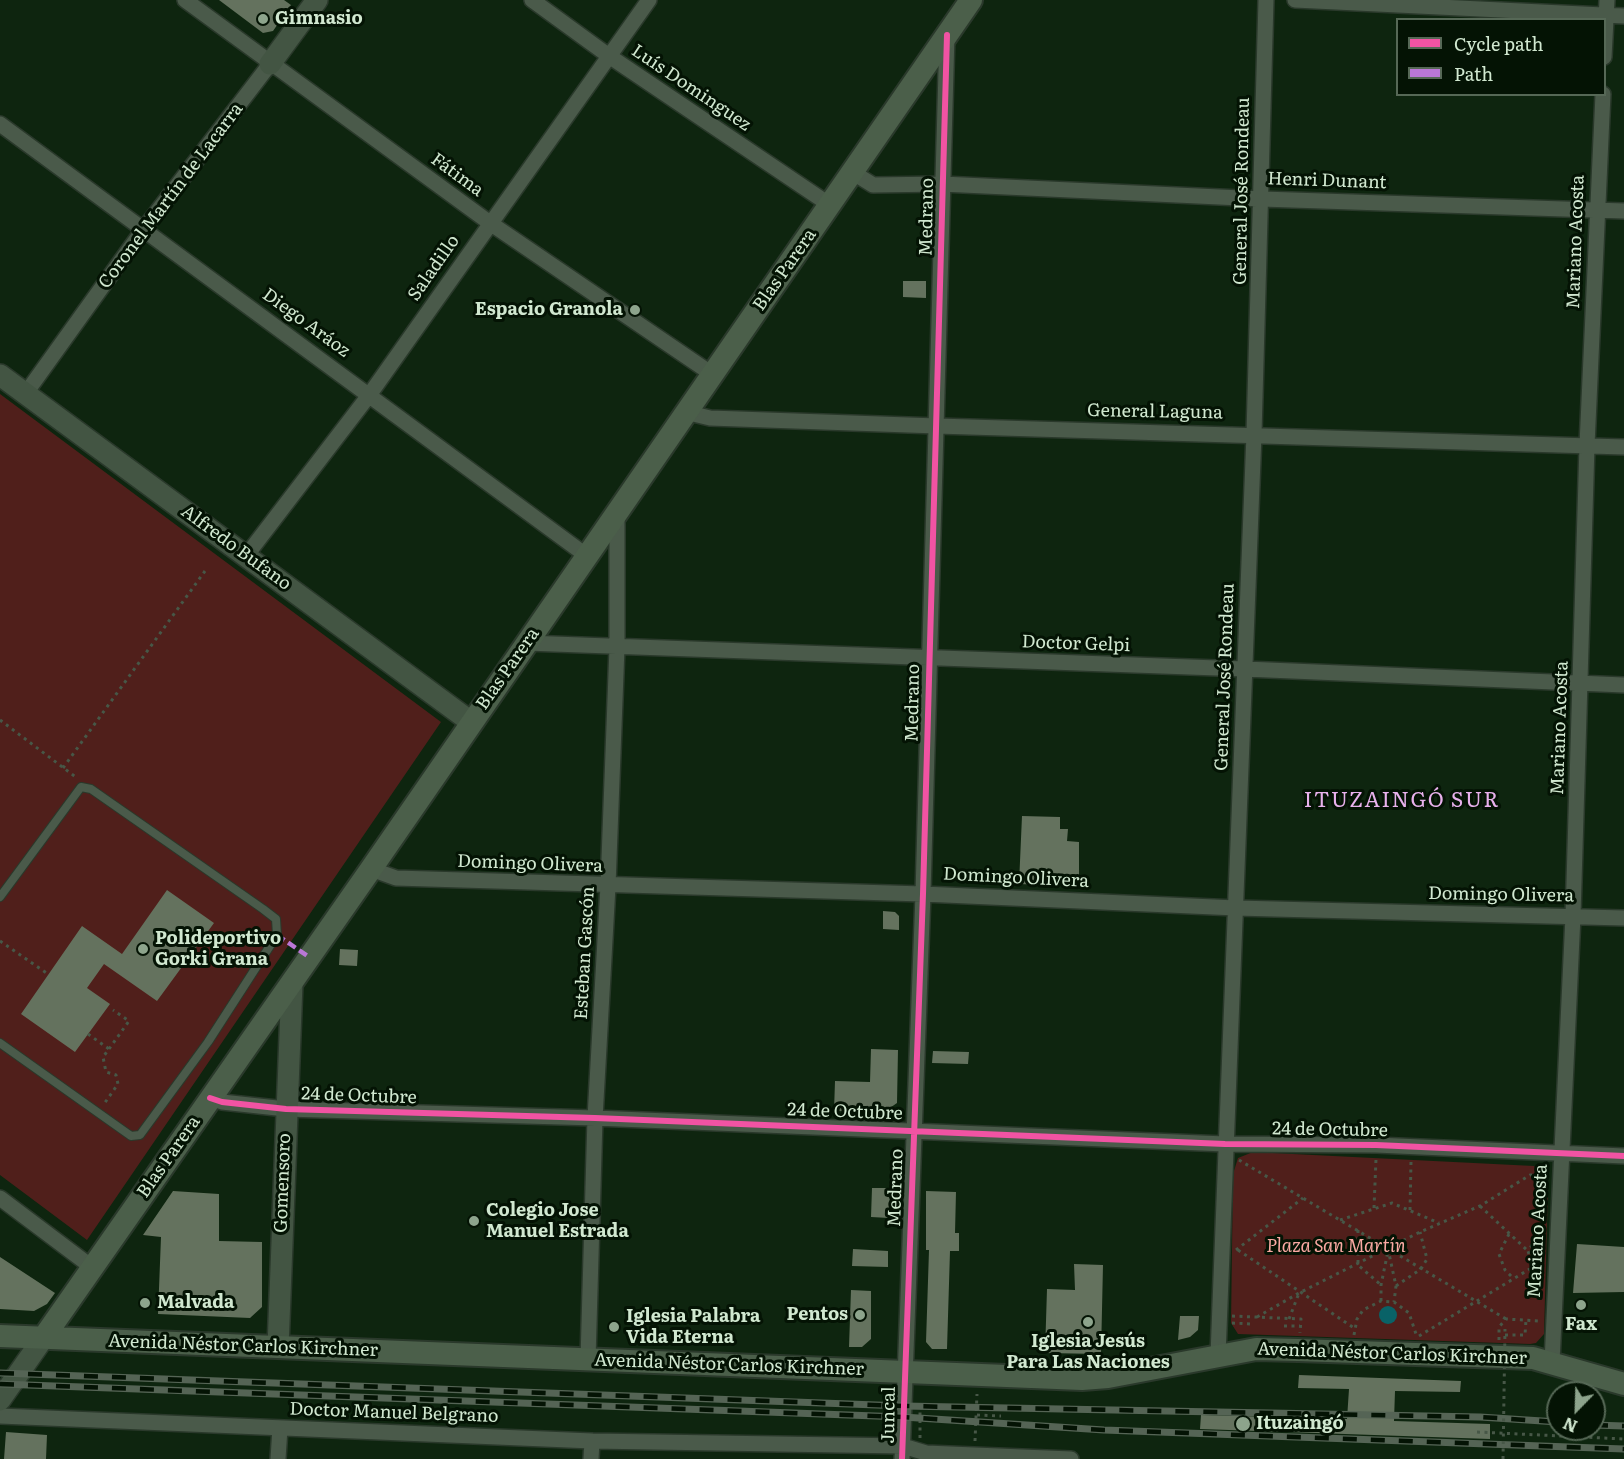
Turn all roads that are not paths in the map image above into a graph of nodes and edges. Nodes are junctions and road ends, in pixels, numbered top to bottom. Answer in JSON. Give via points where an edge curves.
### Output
{"nodes":[{"id":1,"x":185,"y":0,"type":"edge"},
{"id":2,"x":317,"y":0,"type":"edge"},
{"id":3,"x":532,"y":0,"type":"edge"},
{"id":4,"x":649,"y":0,"type":"edge"},
{"id":5,"x":971,"y":0,"type":"edge"},
{"id":6,"x":1266,"y":0,"type":"edge"},
{"id":7,"x":1295,"y":0,"type":"edge"},
{"id":8,"x":1607,"y":8,"type":"edge"},
{"id":9,"x":1624,"y":16,"type":"edge"},
{"id":10,"x":1606,"y":32,"type":"edge"},
{"id":11,"x":947,"y":35,"type":"junction"},
{"id":12,"x":609,"y":56,"type":"junction"},
{"id":13,"x":270,"y":64,"type":"junction"},
{"id":14,"x":1603,"y":96,"type":"edge"},
{"id":15,"x":0,"y":124,"type":"edge"},
{"id":16,"x":852,"y":172,"type":"junction"},
{"id":17,"x":942,"y":184,"type":"junction"},
{"id":18,"x":1262,"y":199,"type":"junction"},
{"id":19,"x":830,"y":205,"type":"junction"},
{"id":20,"x":1597,"y":210,"type":"junction"},
{"id":21,"x":1624,"y":211,"type":"edge"},
{"id":22,"x":490,"y":223,"type":"junction"},
{"id":23,"x":143,"y":230,"type":"junction"},
{"id":24,"x":712,"y":374,"type":"junction"},
{"id":25,"x":0,"y":375,"type":"edge"},
{"id":26,"x":26,"y":393,"type":"junction"},
{"id":27,"x":370,"y":394,"type":"junction"},
{"id":28,"x":686,"y":412,"type":"junction"},
{"id":29,"x":937,"y":426,"type":"junction"},
{"id":30,"x":1254,"y":434,"type":"junction"},
{"id":31,"x":1587,"y":445,"type":"junction"},
{"id":32,"x":1624,"y":447,"type":"edge"},
{"id":33,"x":617,"y":514,"type":"junction"},
{"id":34,"x":246,"y":556,"type":"junction"},
{"id":35,"x":587,"y":556,"type":"junction"},
{"id":36,"x":526,"y":643,"type":"junction"},
{"id":37,"x":617,"y":647,"type":"junction"},
{"id":38,"x":929,"y":658,"type":"junction"},
{"id":39,"x":1245,"y":669,"type":"junction"},
{"id":40,"x":1581,"y":684,"type":"junction"},
{"id":41,"x":1624,"y":685,"type":"edge"},
{"id":42,"x":471,"y":722,"type":"junction"},
{"id":43,"x":371,"y":869,"type":"junction"},
{"id":44,"x":608,"y":886,"type":"junction"},
{"id":45,"x":923,"y":894,"type":"junction"},
{"id":46,"x":0,"y":897,"type":"edge"},
{"id":47,"x":1236,"y":908,"type":"junction"},
{"id":48,"x":1573,"y":916,"type":"junction"},
{"id":49,"x":1624,"y":918,"type":"edge"},
{"id":50,"x":292,"y":983,"type":"junction"},
{"id":51,"x":0,"y":1042,"type":"edge"},
{"id":52,"x":210,"y":1098,"type":"junction"},
{"id":53,"x":286,"y":1109,"type":"junction"},
{"id":54,"x":595,"y":1118,"type":"junction"},
{"id":55,"x":913,"y":1130,"type":"junction"},
{"id":56,"x":1225,"y":1148,"type":"junction"},
{"id":57,"x":1562,"y":1154,"type":"junction"},
{"id":58,"x":1624,"y":1156,"type":"edge"},
{"id":59,"x":0,"y":1198,"type":"edge"},
{"id":60,"x":93,"y":1268,"type":"junction"},
{"id":61,"x":0,"y":1336,"type":"edge"},
{"id":62,"x":44,"y":1337,"type":"junction"},
{"id":63,"x":278,"y":1347,"type":"junction"},
{"id":64,"x":1218,"y":1355,"type":"junction"},
{"id":65,"x":588,"y":1359,"type":"junction"},
{"id":66,"x":1552,"y":1362,"type":"junction"},
{"id":67,"x":905,"y":1371,"type":"junction"},
{"id":68,"x":1624,"y":1384,"type":"edge"},
{"id":69,"x":0,"y":1400,"type":"edge"},
{"id":70,"x":0,"y":1416,"type":"edge"},
{"id":71,"x":280,"y":1428,"type":"junction"},
{"id":72,"x":592,"y":1441,"type":"junction"},
{"id":73,"x":903,"y":1454,"type":"edge"},
{"id":74,"x":278,"y":1459,"type":"edge"},
{"id":75,"x":591,"y":1459,"type":"edge"},
{"id":76,"x":1071,"y":1459,"type":"edge"}],
"edges":[{"from":1,"to":13,"type":"street","name":"Fátima"},
{"from":2,"to":13,"type":"street","name":"Coronel Martín de Lacarra"},
{"from":3,"to":12,"type":"street","name":"Luís Dominguez"},
{"from":4,"to":12,"type":"street","name":"Saladillo"},
{"from":5,"to":11,"type":"main road","name":"Blas Parera"},
{"from":6,"to":18,"type":"street","name":"General José Rondeau"},
{"from":7,"to":8,"type":"street"},
{"from":8,"to":9,"type":"street"},
{"from":8,"to":10,"type":"street"},
{"from":11,"to":16,"type":"main road","name":"Blas Parera"},
{"from":11,"to":17,"type":"street","name":"Medrano"},
{"from":12,"to":19,"type":"street","name":"Luís Dominguez"},
{"from":12,"to":22,"type":"street","name":"Saladillo"},
{"from":13,"to":22,"type":"street","name":"Fátima"},
{"from":13,"to":23,"type":"street","name":"Coronel Martín de Lacarra"},
{"from":14,"to":20,"type":"street","name":"Mariano Acosta"},
{"from":15,"to":23,"type":"street","name":"Diego Aráoz"},
{"from":16,"to":17,"type":"street","name":"Henri Dunant","via":[[873,185]]},
{"from":16,"to":19,"type":"main road","name":"Blas Parera"},
{"from":17,"to":18,"type":"street","name":"Henri Dunant"},
{"from":17,"to":29,"type":"street","name":"Medrano"},
{"from":18,"to":20,"type":"street","name":"Henri Dunant"},
{"from":18,"to":30,"type":"street","name":"General José Rondeau"},
{"from":19,"to":24,"type":"main road","name":"Blas Parera"},
{"from":20,"to":21,"type":"street","name":"Henri Dunant"},
{"from":20,"to":31,"type":"street","name":"Mariano Acosta"},
{"from":22,"to":24,"type":"street","name":"Fátima"},
{"from":22,"to":27,"type":"street","name":"Saladillo"},
{"from":23,"to":26,"type":"street","name":"Coronel Martín de Lacarra"},
{"from":23,"to":27,"type":"street","name":"Diego Aráoz"},
{"from":24,"to":28,"type":"main road","name":"Blas Parera"},
{"from":25,"to":26,"type":"street","name":"Alfredo Bufano"},
{"from":26,"to":34,"type":"street","name":"Alfredo Bufano"},
{"from":27,"to":34,"type":"street","name":"Saladillo"},
{"from":27,"to":35,"type":"street","name":"Diego Aráoz"},
{"from":28,"to":29,"type":"street","name":"General Laguna","via":[[710,417]]},
{"from":28,"to":33,"type":"main road","name":"Blas Parera"},
{"from":29,"to":30,"type":"street","name":"General Laguna"},
{"from":29,"to":38,"type":"street","name":"Medrano"},
{"from":30,"to":31,"type":"street","name":"General Laguna"},
{"from":30,"to":39,"type":"street","name":"General José Rondeau"},
{"from":31,"to":32,"type":"street","name":"General Laguna"},
{"from":31,"to":40,"type":"street","name":"Mariano Acosta"},
{"from":33,"to":35,"type":"main road","name":"Blas Parera"},
{"from":33,"to":37,"type":"street","name":"Esteban Gascón"},
{"from":34,"to":42,"type":"street","name":"Alfredo Bufano"},
{"from":35,"to":36,"type":"main road","name":"Blas Parera"},
{"from":36,"to":37,"type":"street","name":"Doctor Gelpi"},
{"from":36,"to":42,"type":"main road","name":"Blas Parera"},
{"from":37,"to":38,"type":"street","name":"Doctor Gelpi"},
{"from":37,"to":44,"type":"street","name":"Esteban Gascón"},
{"from":38,"to":39,"type":"street","name":"Doctor Gelpi"},
{"from":38,"to":45,"type":"street","name":"Medrano"},
{"from":39,"to":40,"type":"street","name":"Doctor Gelpi"},
{"from":39,"to":47,"type":"street","name":"General José Rondeau"},
{"from":40,"to":41,"type":"street","name":"Doctor Gelpi"},
{"from":40,"to":48,"type":"street","name":"Mariano Acosta"},
{"from":42,"to":43,"type":"main road","name":"Blas Parera"},
{"from":43,"to":44,"type":"street","name":"Domingo Olivera","via":[[396,878]]},
{"from":43,"to":50,"type":"main road","name":"Blas Parera"},
{"from":44,"to":45,"type":"street","name":"Domingo Olivera"},
{"from":44,"to":54,"type":"street","name":"Esteban Gascón"},
{"from":45,"to":47,"type":"street","name":"Domingo Olivera"},
{"from":45,"to":55,"type":"street","name":"Medrano"},
{"from":46,"to":51,"type":"lane","via":[[81,787],[91,789],[276,919],[277,935],[208,1042],[140,1135],[131,1136]]},
{"from":47,"to":48,"type":"street","name":"Domingo Olivera"},
{"from":47,"to":56,"type":"street","name":"General José Rondeau"},
{"from":48,"to":49,"type":"street","name":"Domingo Olivera"},
{"from":48,"to":57,"type":"street","name":"Mariano Acosta"},
{"from":50,"to":52,"type":"main road","name":"Blas Parera"},
{"from":50,"to":53,"type":"street","name":"Gomensoro"},
{"from":52,"to":53,"type":"street","name":"24 de Octubre"},
{"from":52,"to":60,"type":"main road","name":"Blas Parera"},
{"from":53,"to":54,"type":"street","name":"24 de Octubre"},
{"from":53,"to":63,"type":"street","name":"Gomensoro"},
{"from":54,"to":55,"type":"street","name":"24 de Octubre"},
{"from":54,"to":65,"type":"street","name":"Esteban Gascón"},
{"from":55,"to":56,"type":"street","name":"24 de Octubre"},
{"from":55,"to":67,"type":"street","name":"Medrano"},
{"from":56,"to":57,"type":"street","name":"24 de Octubre","via":[[1376,1145]]},
{"from":56,"to":64,"type":"street","name":"General José Rondeau"},
{"from":57,"to":58,"type":"street","name":"24 de Octubre"},
{"from":57,"to":66,"type":"street","name":"Mariano Acosta"},
{"from":59,"to":60,"type":"street"},
{"from":60,"to":62,"type":"main road","name":"Blas Parera"},
{"from":61,"to":62,"type":"main road","name":"Avenida Néstor Carlos Kirchner"},
{"from":62,"to":63,"type":"main road","name":"Avenida Néstor Carlos Kirchner"},
{"from":62,"to":69,"type":"street"},
{"from":63,"to":65,"type":"main road","name":"Avenida Néstor Carlos Kirchner"},
{"from":64,"to":66,"type":"main road","name":"Avenida Néstor Carlos Kirchner","via":[[1256,1349],[1353,1352],[1416,1345],[1502,1346]]},
{"from":64,"to":67,"type":"main road","name":"Avenida Néstor Carlos Kirchner","via":[[1082,1379]]},
{"from":65,"to":67,"type":"main road","name":"Avenida Néstor Carlos Kirchner"},
{"from":66,"to":68,"type":"main road","name":"Avenida Néstor Carlos Kirchner"},
{"from":67,"to":73,"type":"street","name":"Juncal"},
{"from":70,"to":71,"type":"street","name":"Doctor Manuel Belgrano"},
{"from":71,"to":72,"type":"street","name":"Doctor Manuel Belgrano"},
{"from":71,"to":74,"type":"street"},
{"from":72,"to":73,"type":"street","name":"Doctor Manuel Belgrano","via":[[787,1446]]},
{"from":72,"to":75,"type":"street"},
{"from":73,"to":76,"type":"street","name":"Doctor Manuel Belgrano"}]}
